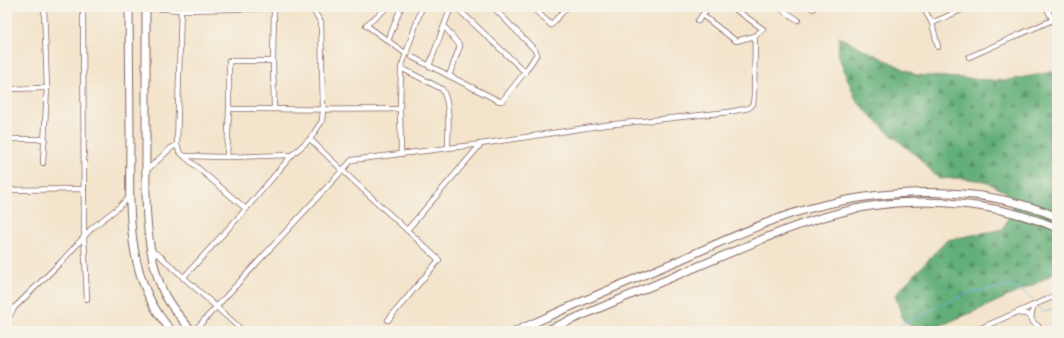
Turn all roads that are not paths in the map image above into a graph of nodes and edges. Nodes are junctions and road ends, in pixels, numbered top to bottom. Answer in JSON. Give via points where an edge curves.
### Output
{"nodes":[{"id":1,"x":44,"y":7,"type":"edge"},
{"id":2,"x":83,"y":7,"type":"edge"},
{"id":3,"x":129,"y":7,"type":"edge"},
{"id":4,"x":135,"y":7,"type":"edge"},
{"id":5,"x":146,"y":7,"type":"edge"},
{"id":6,"x":311,"y":7,"type":"edge"},
{"id":7,"x":324,"y":7,"type":"edge"},
{"id":8,"x":329,"y":7,"type":"edge"},
{"id":9,"x":388,"y":7,"type":"edge"},
{"id":10,"x":400,"y":7,"type":"edge"},
{"id":11,"x":422,"y":7,"type":"edge"},
{"id":12,"x":451,"y":7,"type":"edge"},
{"id":13,"x":456,"y":7,"type":"edge"},
{"id":14,"x":492,"y":7,"type":"edge"},
{"id":15,"x":532,"y":7,"type":"edge"},
{"id":16,"x":566,"y":7,"type":"edge"},
{"id":17,"x":708,"y":7,"type":"edge"},
{"id":18,"x":732,"y":7,"type":"edge"},
{"id":19,"x":778,"y":7,"type":"edge"},
{"id":20,"x":923,"y":7,"type":"edge"},
{"id":21,"x":968,"y":7,"type":"edge"},
{"id":22,"x":1046,"y":7,"type":"edge"},
{"id":23,"x":181,"y":8,"type":"edge"},
{"id":24,"x":274,"y":9,"type":"junction"},
{"id":25,"x":702,"y":15,"type":"junction"},
{"id":26,"x":1055,"y":19,"type":"edge"},
{"id":27,"x":798,"y":20,"type":"dead end"},
{"id":28,"x":698,"y":21,"type":"dead end"},
{"id":29,"x":932,"y":24,"type":"junction"},
{"id":30,"x":444,"y":26,"type":"junction"},
{"id":31,"x":1057,"y":28,"type":"edge"},
{"id":32,"x":756,"y":36,"type":"junction"},
{"id":33,"x":388,"y":41,"type":"junction"},
{"id":34,"x":938,"y":47,"type":"dead end"},
{"id":35,"x":405,"y":54,"type":"junction"},
{"id":36,"x":412,"y":57,"type":"dead end"},
{"id":37,"x":969,"y":57,"type":"dead end"},
{"id":38,"x":273,"y":61,"type":"junction"},
{"id":39,"x":429,"y":66,"type":"junction"},
{"id":40,"x":401,"y":68,"type":"junction"},
{"id":41,"x":525,"y":72,"type":"junction"},
{"id":42,"x":450,"y":76,"type":"junction"},
{"id":43,"x":47,"y":88,"type":"junction"},
{"id":44,"x":7,"y":89,"type":"edge"},
{"id":45,"x":229,"y":109,"type":"junction"},
{"id":46,"x":274,"y":109,"type":"junction"},
{"id":47,"x":400,"y":109,"type":"junction"},
{"id":48,"x":323,"y":110,"type":"junction"},
{"id":49,"x":7,"y":138,"type":"edge"},
{"id":50,"x":45,"y":139,"type":"junction"},
{"id":51,"x":310,"y":140,"type":"junction"},
{"id":52,"x":481,"y":144,"type":"junction"},
{"id":53,"x":177,"y":145,"type":"junction"},
{"id":54,"x":448,"y":147,"type":"junction"},
{"id":55,"x":401,"y":153,"type":"junction"},
{"id":56,"x":292,"y":155,"type":"junction"},
{"id":57,"x":184,"y":156,"type":"junction"},
{"id":58,"x":227,"y":157,"type":"junction"},
{"id":59,"x":43,"y":163,"type":"dead end"},
{"id":60,"x":146,"y":171,"type":"junction"},
{"id":61,"x":341,"y":171,"type":"junction"},
{"id":62,"x":84,"y":189,"type":"junction"},
{"id":63,"x":7,"y":190,"type":"edge"},
{"id":64,"x":130,"y":197,"type":"junction"},
{"id":65,"x":246,"y":209,"type":"junction"},
{"id":66,"x":1057,"y":217,"type":"edge"},
{"id":67,"x":1057,"y":228,"type":"edge"},
{"id":68,"x":407,"y":230,"type":"junction"},
{"id":69,"x":84,"y":236,"type":"junction"},
{"id":70,"x":150,"y":250,"type":"junction"},
{"id":71,"x":183,"y":278,"type":"junction"},
{"id":72,"x":1057,"y":295,"type":"edge"},
{"id":73,"x":87,"y":299,"type":"dead end"},
{"id":74,"x":1034,"y":305,"type":"junction"},
{"id":75,"x":7,"y":307,"type":"edge"},
{"id":76,"x":14,"y":308,"type":"junction"},
{"id":77,"x":217,"y":308,"type":"junction"},
{"id":78,"x":1016,"y":313,"type":"junction"},
{"id":79,"x":1031,"y":317,"type":"junction"},
{"id":80,"x":7,"y":320,"type":"edge"},
{"id":81,"x":388,"y":320,"type":"dead end"},
{"id":82,"x":172,"y":331,"type":"edge"},
{"id":83,"x":193,"y":331,"type":"edge"},
{"id":84,"x":242,"y":331,"type":"edge"},
{"id":85,"x":516,"y":331,"type":"edge"},
{"id":86,"x":545,"y":331,"type":"edge"},
{"id":87,"x":974,"y":331,"type":"edge"},
{"id":88,"x":1044,"y":331,"type":"edge"}],
"edges":[{"from":1,"to":43,"type":"street"},
{"from":2,"to":62,"type":"street"},
{"from":3,"to":64,"type":"highway"},
{"from":4,"to":5,"type":"street"},
{"from":5,"to":23,"type":"street"},
{"from":5,"to":60,"type":"highway"},
{"from":6,"to":7,"type":"street"},
{"from":6,"to":24,"type":"street"},
{"from":6,"to":48,"type":"street","via":[[321,22]]},
{"from":7,"to":8,"type":"street"},
{"from":9,"to":33,"type":"street","via":[[366,25]]},
{"from":10,"to":33,"type":"street"},
{"from":11,"to":35,"type":"street"},
{"from":12,"to":30,"type":"street"},
{"from":13,"to":41,"type":"street"},
{"from":14,"to":41,"type":"street","via":[[535,50],[537,54]]},
{"from":15,"to":16,"type":"street","via":[[551,25]]},
{"from":17,"to":25,"type":"street"},
{"from":18,"to":32,"type":"street","via":[[763,29]]},
{"from":19,"to":27,"type":"street"},
{"from":20,"to":29,"type":"street"},
{"from":21,"to":29,"type":"street"},
{"from":22,"to":26,"type":"street"},
{"from":23,"to":24,"type":"street"},
{"from":23,"to":53,"type":"street"},
{"from":24,"to":38,"type":"street"},
{"from":25,"to":28,"type":"street"},
{"from":25,"to":32,"type":"street","via":[[736,41]]},
{"from":26,"to":31,"type":"street"},
{"from":26,"to":37,"type":"street"},
{"from":29,"to":34,"type":"street"},
{"from":30,"to":39,"type":"street"},
{"from":30,"to":42,"type":"street","via":[[460,46]]},
{"from":32,"to":52,"type":"street","via":[[754,99],[748,108],[605,125]]},
{"from":33,"to":35,"type":"street"},
{"from":35,"to":40,"type":"street"},
{"from":36,"to":39,"type":"street"},
{"from":38,"to":45,"type":"street","via":[[229,61]]},
{"from":38,"to":46,"type":"street"},
{"from":39,"to":42,"type":"street"},
{"from":40,"to":47,"type":"street"},
{"from":40,"to":54,"type":"street","via":[[442,89],[445,94]]},
{"from":41,"to":42,"type":"street","via":[[505,98],[499,101]]},
{"from":43,"to":44,"type":"street"},
{"from":43,"to":50,"type":"street"},
{"from":45,"to":46,"type":"street"},
{"from":45,"to":58,"type":"street"},
{"from":46,"to":48,"type":"street"},
{"from":47,"to":48,"type":"street"},
{"from":47,"to":55,"type":"street"},
{"from":48,"to":51,"type":"street","via":[[322,121]]},
{"from":49,"to":50,"type":"street"},
{"from":50,"to":59,"type":"street"},
{"from":51,"to":56,"type":"street"},
{"from":51,"to":61,"type":"street"},
{"from":52,"to":54,"type":"street"},
{"from":52,"to":68,"type":"street"},
{"from":53,"to":57,"type":"street"},
{"from":53,"to":60,"type":"street"},
{"from":54,"to":55,"type":"street"},
{"from":55,"to":61,"type":"street","via":[[352,160]]},
{"from":56,"to":58,"type":"street"},
{"from":56,"to":65,"type":"street"},
{"from":57,"to":58,"type":"street"},
{"from":57,"to":65,"type":"street"},
{"from":60,"to":70,"type":"highway"},
{"from":61,"to":68,"type":"street"},
{"from":61,"to":77,"type":"street"},
{"from":62,"to":63,"type":"street"},
{"from":62,"to":69,"type":"street"},
{"from":64,"to":69,"type":"street"},
{"from":64,"to":82,"type":"highway","via":[[133,240],[142,278],[150,300]]},
{"from":65,"to":71,"type":"street"},
{"from":66,"to":85,"type":"highway","via":[[1013,203],[973,195],[915,193],[877,195],[838,202],[793,214],[750,230]]},
{"from":67,"to":86,"type":"highway","via":[[1004,211],[967,204],[915,202],[871,206],[835,213],[797,225]]},
{"from":68,"to":81,"type":"street","via":[[439,260]]},
{"from":69,"to":73,"type":"street"},
{"from":69,"to":76,"type":"street"},
{"from":70,"to":71,"type":"street"},
{"from":70,"to":83,"type":"highway","via":[[163,290],[176,312]]},
{"from":71,"to":77,"type":"street"},
{"from":72,"to":74,"type":"street"},
{"from":74,"to":78,"type":"street"},
{"from":74,"to":79,"type":"street"},
{"from":75,"to":76,"type":"street"},
{"from":76,"to":80,"type":"street"},
{"from":77,"to":83,"type":"street"},
{"from":77,"to":84,"type":"street"},
{"from":78,"to":79,"type":"street"},
{"from":78,"to":87,"type":"street"},
{"from":79,"to":88,"type":"street"}]}
